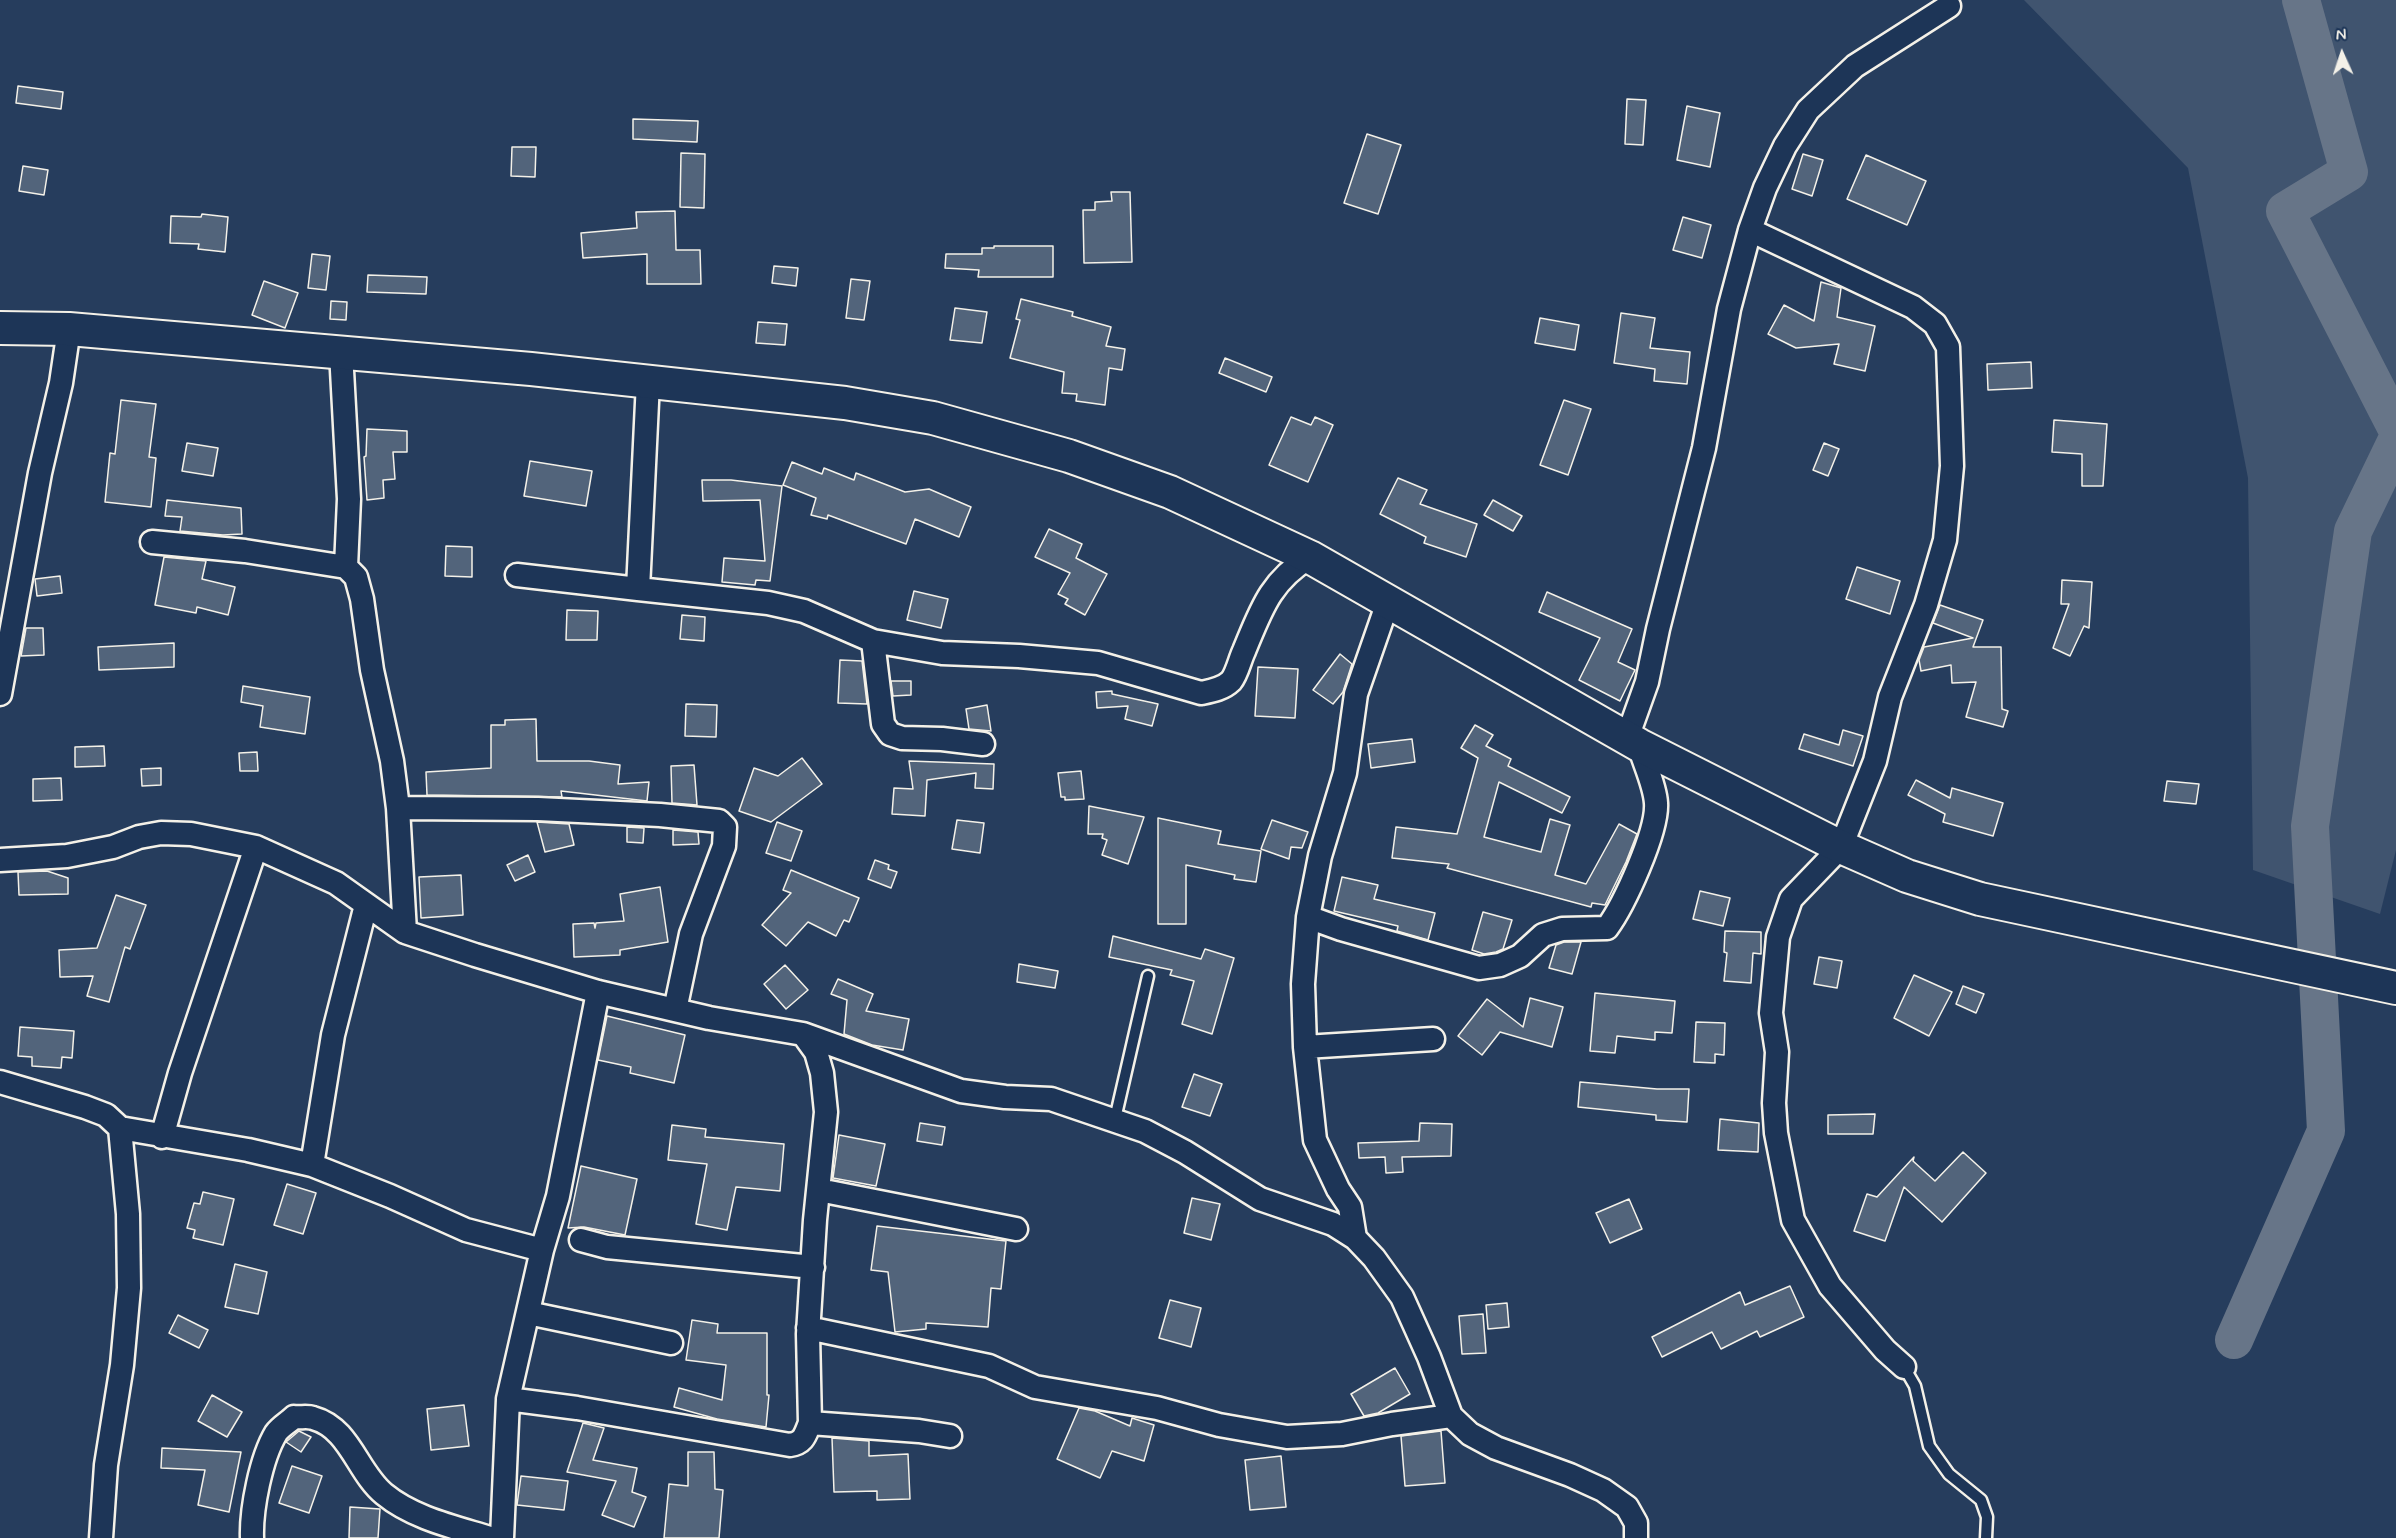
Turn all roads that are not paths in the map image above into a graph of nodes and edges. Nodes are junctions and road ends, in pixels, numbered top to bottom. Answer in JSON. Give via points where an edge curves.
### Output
{"nodes":[{"id":1,"x":1949,"y":6,"type":"dead end"},
{"id":2,"x":1750,"y":230,"type":"junction"},
{"id":3,"x":0,"y":328,"type":"edge"},
{"id":4,"x":69,"y":328,"type":"junction"},
{"id":5,"x":341,"y":352,"type":"junction"},
{"id":6,"x":648,"y":382,"type":"junction"},
{"id":7,"x":152,"y":542,"type":"dead end"},
{"id":8,"x":1310,"y":557,"type":"junction"},
{"id":9,"x":346,"y":567,"type":"junction"},
{"id":10,"x":517,"y":575,"type":"dead end"},
{"id":11,"x":638,"y":589,"type":"junction"},
{"id":12,"x":1388,"y":602,"type":"junction"},
{"id":13,"x":873,"y":640,"type":"junction"},
{"id":14,"x":4,"y":645,"type":"edge"},
{"id":15,"x":0,"y":694,"type":"edge"},
{"id":16,"x":1633,"y":742,"type":"junction"},
{"id":17,"x":983,"y":744,"type":"dead end"},
{"id":18,"x":398,"y":808,"type":"junction"},
{"id":19,"x":256,"y":847,"type":"junction"},
{"id":20,"x":1841,"y":847,"type":"junction"},
{"id":21,"x":0,"y":860,"type":"edge"},
{"id":22,"x":366,"y":905,"type":"junction"},
{"id":23,"x":1308,"y":917,"type":"junction"},
{"id":24,"x":405,"y":932,"type":"junction"},
{"id":25,"x":1148,"y":976,"type":"dead end"},
{"id":26,"x":2396,"y":988,"type":"edge"},
{"id":27,"x":598,"y":992,"type":"junction"},
{"id":28,"x":675,"y":1010,"type":"junction"},
{"id":29,"x":803,"y":1034,"type":"junction"},
{"id":30,"x":1433,"y":1039,"type":"dead end"},
{"id":31,"x":1305,"y":1047,"type":"junction"},
{"id":32,"x":0,"y":1082,"type":"edge"},
{"id":33,"x":1115,"y":1119,"type":"junction"},
{"id":34,"x":120,"y":1128,"type":"junction"},
{"id":35,"x":162,"y":1137,"type":"junction"},
{"id":36,"x":312,"y":1165,"type":"junction"},
{"id":37,"x":819,"y":1190,"type":"junction"},
{"id":38,"x":1016,"y":1229,"type":"dead end"},
{"id":39,"x":1355,"y":1238,"type":"junction"},
{"id":40,"x":581,"y":1240,"type":"dead end"},
{"id":41,"x":542,"y":1250,"type":"junction"},
{"id":42,"x":813,"y":1267,"type":"junction"},
{"id":43,"x":528,"y":1313,"type":"junction"},
{"id":44,"x":808,"y":1328,"type":"junction"},
{"id":45,"x":671,"y":1343,"type":"dead end"},
{"id":46,"x":1904,"y":1367,"type":"joint"},
{"id":47,"x":508,"y":1399,"type":"junction"},
{"id":48,"x":1451,"y":1416,"type":"junction"},
{"id":49,"x":810,"y":1423,"type":"junction"},
{"id":50,"x":950,"y":1436,"type":"dead end"},
{"id":51,"x":102,"y":1538,"type":"edge"},
{"id":52,"x":252,"y":1538,"type":"edge"},
{"id":53,"x":490,"y":1538,"type":"edge"},
{"id":54,"x":502,"y":1538,"type":"edge"},
{"id":55,"x":1636,"y":1538,"type":"edge"},
{"id":56,"x":1986,"y":1538,"type":"edge"}],
"edges":[{"from":1,"to":2,"type":"street","via":[[1855,66],[1808,110],[1785,146]]},
{"from":2,"to":16,"type":"street","via":[[1727,318],[1704,448]]},
{"from":2,"to":20,"type":"street","via":[[1913,307],[1935,324],[1948,346],[1952,466],[1945,540],[1926,605],[1890,697],[1875,761]]},
{"from":3,"to":4,"type":"main road"},
{"from":4,"to":5,"type":"main road"},
{"from":4,"to":14,"type":"street","via":[[61,383]]},
{"from":5,"to":6,"type":"main road"},
{"from":5,"to":9,"type":"street","via":[[349,499]]},
{"from":6,"to":8,"type":"main road","via":[[845,403],[933,418],[1069,456],[1170,492]]},
{"from":6,"to":11,"type":"street"},
{"from":7,"to":9,"type":"street"},
{"from":8,"to":12,"type":"main road"},
{"from":8,"to":13,"type":"street","via":[[1278,581],[1266,599],[1231,680],[1217,690],[1201,693],[1098,663],[942,653]]},
{"from":9,"to":18,"type":"street","via":[[356,577],[362,599]]},
{"from":10,"to":11,"type":"street"},
{"from":11,"to":13,"type":"street","via":[[768,603],[804,611]]},
{"from":12,"to":16,"type":"main road"},
{"from":12,"to":23,"type":"street","via":[[1356,694],[1345,773],[1320,855]]},
{"from":13,"to":17,"type":"street","via":[[883,724],[890,734]]},
{"from":14,"to":15,"type":"street"},
{"from":16,"to":20,"type":"main road"},
{"from":16,"to":23,"type":"street","via":[[1657,812],[1630,885],[1607,928],[1562,929],[1543,935],[1520,956],[1500,965],[1479,968]]},
{"from":18,"to":24,"type":"street"},
{"from":18,"to":28,"type":"street","via":[[538,809],[719,820],[725,827],[724,846],[691,934]]},
{"from":19,"to":21,"type":"street","via":[[191,834],[161,833],[67,856]]},
{"from":19,"to":22,"type":"street","via":[[336,883]]},
{"from":19,"to":35,"type":"street"},
{"from":20,"to":26,"type":"main road","via":[[1907,876],[1980,899]]},
{"from":20,"to":46,"type":"street","via":[[1791,899],[1778,937],[1771,1013],[1777,1052],[1776,1133],[1793,1220],[1830,1286]]},
{"from":22,"to":24,"type":"street"},
{"from":22,"to":36,"type":"street","via":[[333,1035]]},
{"from":23,"to":31,"type":"street","via":[[1303,984]]},
{"from":24,"to":27,"type":"street"},
{"from":25,"to":33,"type":"lane"},
{"from":27,"to":28,"type":"street"},
{"from":27,"to":41,"type":"street","via":[[558,1196]]},
{"from":28,"to":29,"type":"street"},
{"from":29,"to":33,"type":"street","via":[[961,1091],[1051,1099]]},
{"from":29,"to":37,"type":"street","via":[[816,1052],[822,1073],[826,1112]]},
{"from":30,"to":31,"type":"street"},
{"from":31,"to":39,"type":"street","via":[[1315,1140],[1350,1207]]},
{"from":32,"to":34,"type":"street","via":[[106,1115]]},
{"from":33,"to":39,"type":"street","via":[[1185,1152],[1260,1199],[1333,1224]]},
{"from":34,"to":35,"type":"street"},
{"from":34,"to":51,"type":"street","via":[[128,1214],[129,1288],[106,1465]]},
{"from":35,"to":36,"type":"street","via":[[248,1150]]},
{"from":36,"to":41,"type":"street","via":[[466,1230]]},
{"from":37,"to":38,"type":"street"},
{"from":37,"to":42,"type":"street"},
{"from":39,"to":48,"type":"street","via":[[1402,1298]]},
{"from":40,"to":42,"type":"street","via":[[607,1247]]},
{"from":41,"to":43,"type":"street"},
{"from":42,"to":44,"type":"street"},
{"from":43,"to":45,"type":"street"},
{"from":43,"to":47,"type":"street"},
{"from":44,"to":48,"type":"street","via":[[989,1366],[1035,1387],[1157,1408],[1287,1437],[1342,1434]]},
{"from":44,"to":49,"type":"street"},
{"from":46,"to":56,"type":"lane","via":[[1915,1386],[1929,1446],[1949,1474],[1982,1500],[1987,1517]]},
{"from":47,"to":49,"type":"street","via":[[790,1445],[804,1438]]},
{"from":47,"to":54,"type":"street"},
{"from":48,"to":55,"type":"street","via":[[1470,1434],[1496,1448],[1603,1490],[1627,1507],[1636,1523]]},
{"from":49,"to":50,"type":"street"},
{"from":52,"to":53,"type":"street","via":[[259,1477],[277,1432],[294,1418],[313,1418],[338,1432],[383,1494],[404,1508],[445,1525]]}]}
